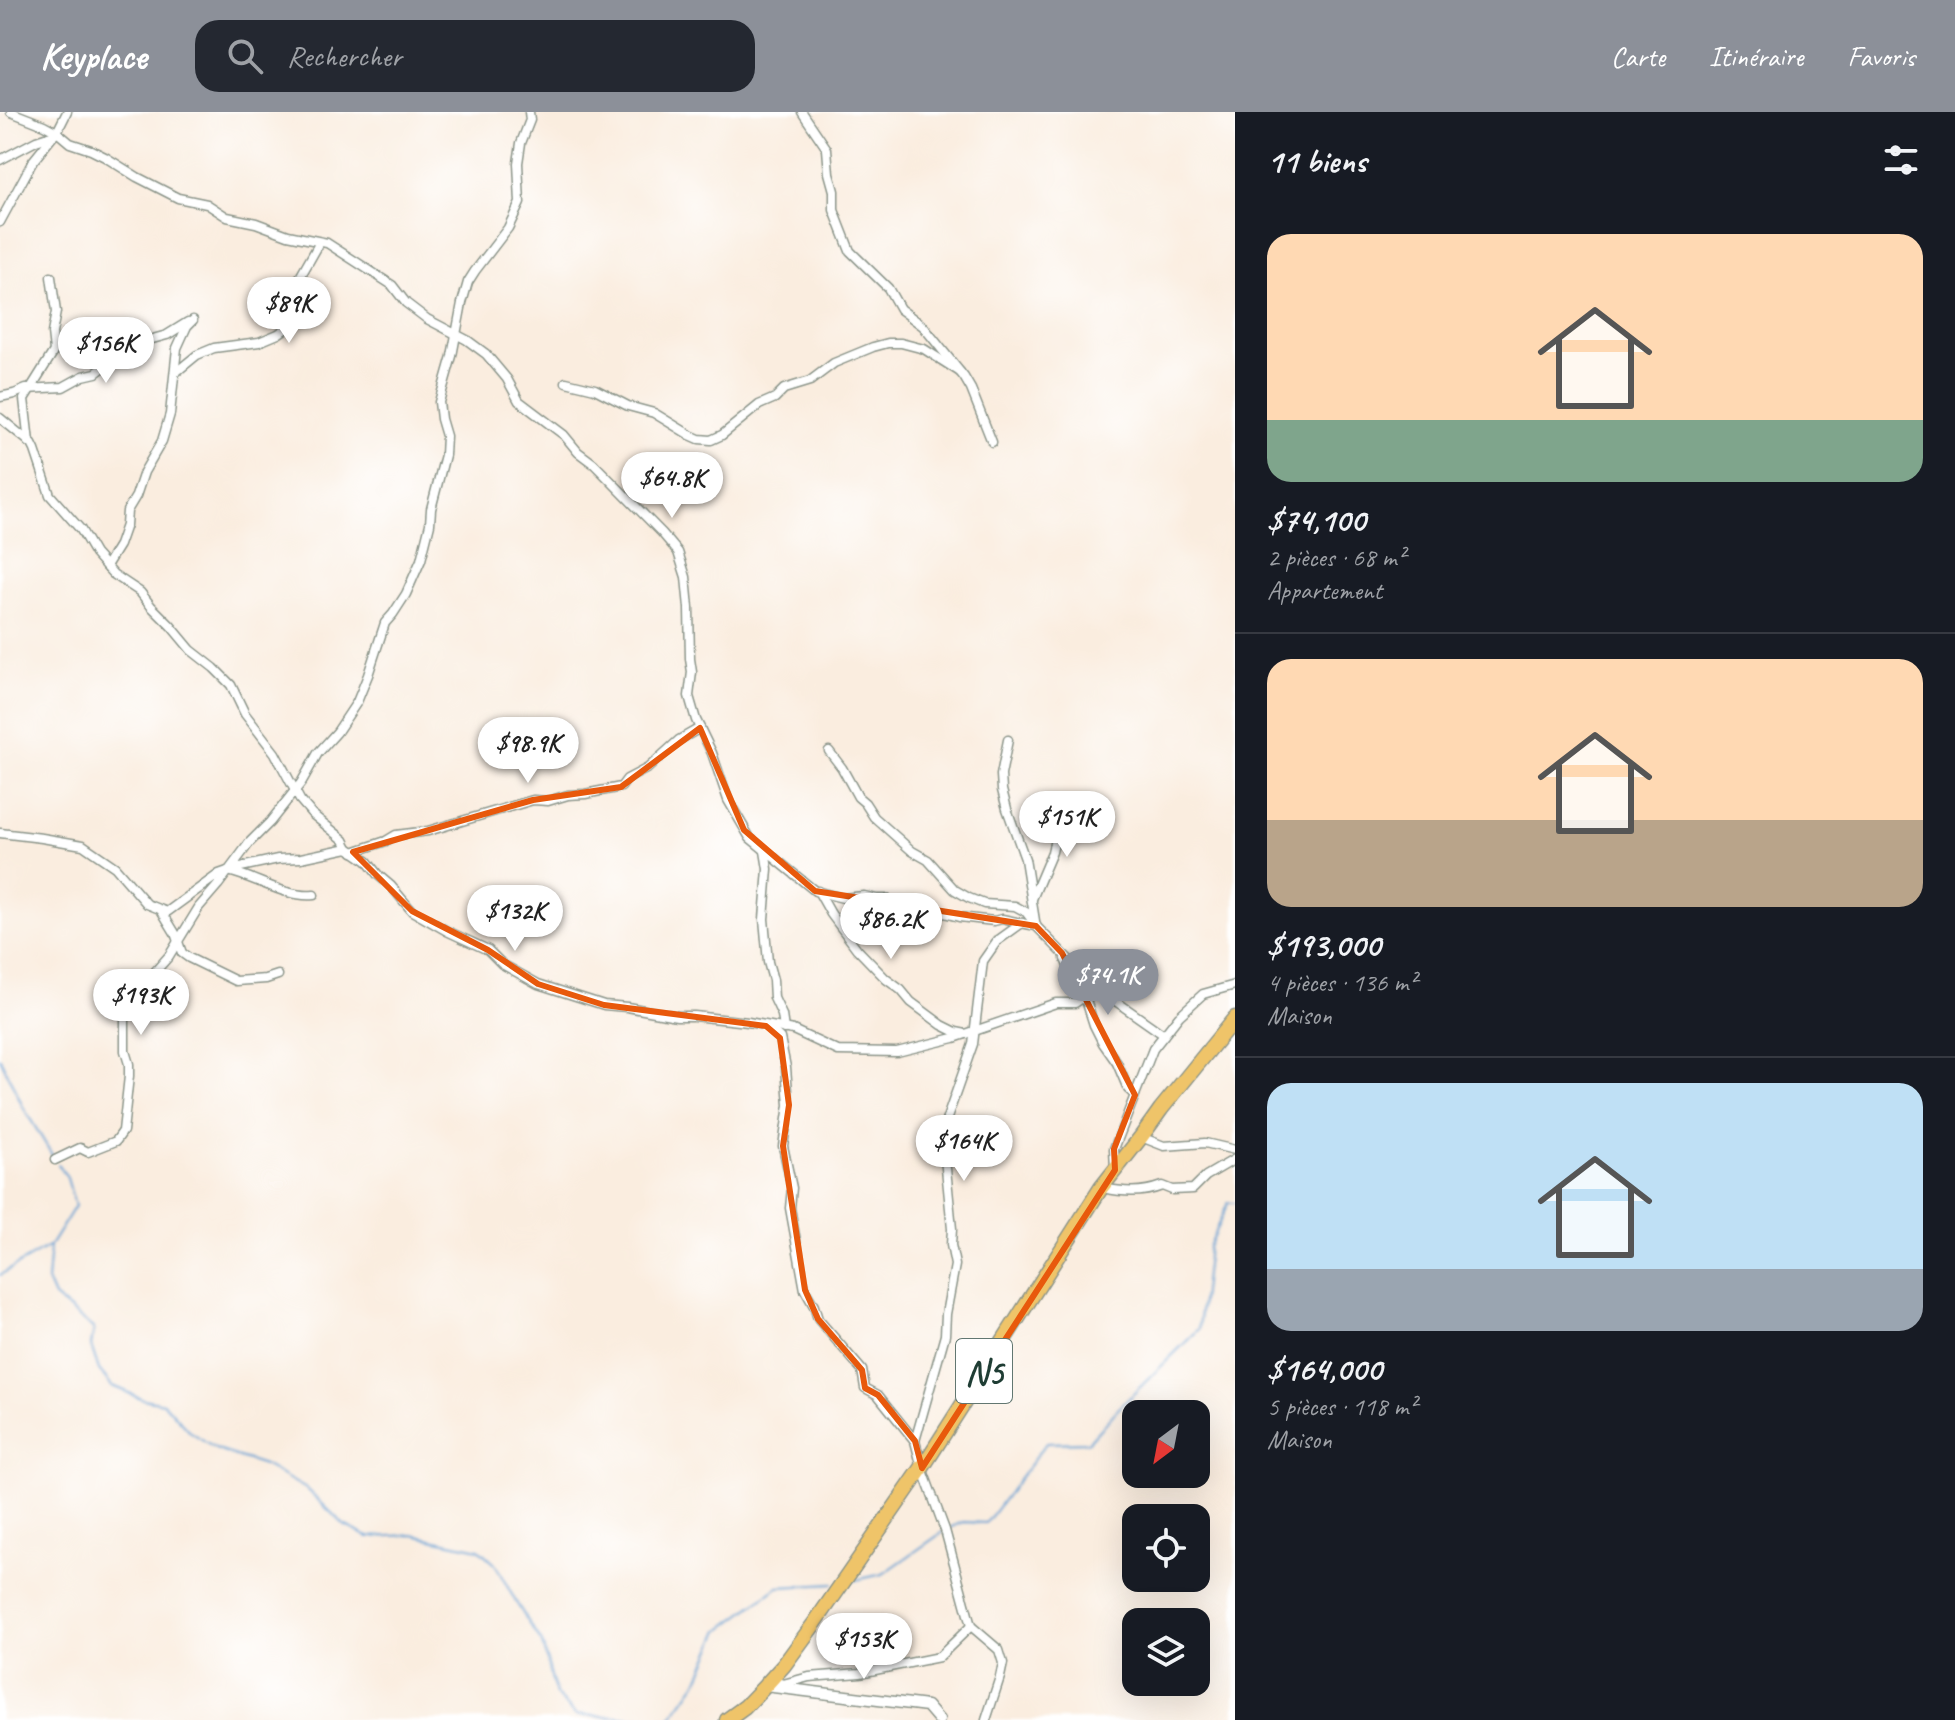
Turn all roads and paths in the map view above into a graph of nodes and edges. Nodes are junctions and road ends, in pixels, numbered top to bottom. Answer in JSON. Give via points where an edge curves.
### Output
{"nodes":[{"id":1,"x":11,"y":112,"type":"edge"},
{"id":2,"x":67,"y":112,"type":"edge"},
{"id":3,"x":529,"y":112,"type":"edge"},
{"id":4,"x":802,"y":112,"type":"edge"},
{"id":5,"x":56,"y":133,"type":"junction"},
{"id":6,"x":0,"y":160,"type":"edge"},
{"id":7,"x":0,"y":222,"type":"edge"},
{"id":8,"x":320,"y":242,"type":"junction"},
{"id":9,"x":51,"y":277,"type":"dead end"},
{"id":10,"x":455,"y":334,"type":"junction"},
{"id":11,"x":960,"y":372,"type":"junction"},
{"id":12,"x":175,"y":373,"type":"junction"},
{"id":13,"x":566,"y":382,"type":"dead end"},
{"id":14,"x":30,"y":389,"type":"junction"},
{"id":15,"x":0,"y":397,"type":"edge"},
{"id":16,"x":0,"y":418,"type":"edge"},
{"id":17,"x":29,"y":442,"type":"junction"},
{"id":18,"x":992,"y":442,"type":"dead end"},
{"id":19,"x":106,"y":566,"type":"junction"},
{"id":20,"x":700,"y":728,"type":"junction"},
{"id":21,"x":1008,"y":740,"type":"dead end"},
{"id":22,"x":829,"y":751,"type":"dead end"},
{"id":23,"x":295,"y":790,"type":"junction"},
{"id":24,"x":1055,"y":807,"type":"dead end"},
{"id":25,"x":0,"y":833,"type":"edge"},
{"id":26,"x":350,"y":850,"type":"junction"},
{"id":27,"x":765,"y":851,"type":"junction"},
{"id":28,"x":228,"y":871,"type":"junction"},
{"id":29,"x":818,"y":891,"type":"junction"},
{"id":30,"x":314,"y":895,"type":"dead end"},
{"id":31,"x":1031,"y":899,"type":"junction"},
{"id":32,"x":161,"y":909,"type":"junction"},
{"id":33,"x":1023,"y":922,"type":"junction"},
{"id":34,"x":1036,"y":926,"type":"junction"},
{"id":35,"x":178,"y":941,"type":"junction"},
{"id":36,"x":1062,"y":953,"type":"junction"},
{"id":37,"x":278,"y":975,"type":"dead end"},
{"id":38,"x":1235,"y":985,"type":"edge"},
{"id":39,"x":1097,"y":988,"type":"junction"},
{"id":40,"x":1085,"y":997,"type":"junction"},
{"id":41,"x":1235,"y":1018,"type":"edge"},
{"id":42,"x":766,"y":1026,"type":"junction"},
{"id":43,"x":784,"y":1029,"type":"junction"},
{"id":44,"x":971,"y":1033,"type":"junction"},
{"id":45,"x":1164,"y":1035,"type":"junction"},
{"id":46,"x":1135,"y":1095,"type":"junction"},
{"id":47,"x":1141,"y":1137,"type":"junction"},
{"id":48,"x":1235,"y":1150,"type":"edge"},
{"id":49,"x":1235,"y":1159,"type":"edge"},
{"id":50,"x":55,"y":1160,"type":"dead end"},
{"id":51,"x":1115,"y":1170,"type":"junction"},
{"id":52,"x":1101,"y":1188,"type":"junction"},
{"id":53,"x":915,"y":1441,"type":"junction"},
{"id":54,"x":922,"y":1468,"type":"junction"},
{"id":55,"x":971,"y":1626,"type":"junction"},
{"id":56,"x":768,"y":1683,"type":"junction"},
{"id":57,"x":727,"y":1720,"type":"edge"},
{"id":58,"x":939,"y":1720,"type":"edge"},
{"id":59,"x":986,"y":1720,"type":"edge"}],
"edges":[{"from":1,"to":5,"type":"street"},
{"from":2,"to":5,"type":"street"},
{"from":3,"to":10,"type":"street","via":[[518,163],[520,203],[468,282]]},
{"from":4,"to":11,"type":"street","via":[[827,149],[834,210],[850,251]]},
{"from":5,"to":6,"type":"street"},
{"from":5,"to":7,"type":"street","via":[[33,161]]},
{"from":5,"to":8,"type":"street","via":[[178,198]]},
{"from":8,"to":10,"type":"street","via":[[392,285],[406,303]]},
{"from":8,"to":12,"type":"street","via":[[295,286],[298,320],[259,342],[197,355]]},
{"from":9,"to":14,"type":"street","via":[[54,351]]},
{"from":10,"to":20,"type":"street","via":[[486,354],[519,401],[564,435],[678,552],[689,608],[689,696]]},
{"from":10,"to":23,"type":"street","via":[[439,402],[445,455],[421,560],[385,623],[357,702]]},
{"from":11,"to":13,"type":"street","via":[[924,349],[901,343],[873,347],[784,389],[711,440],[595,389]]},
{"from":11,"to":18,"type":"street"},
{"from":12,"to":14,"type":"street","via":[[177,348],[193,320],[138,343],[96,373],[63,387]]},
{"from":12,"to":19,"type":"street","via":[[162,441]]},
{"from":14,"to":15,"type":"street"},
{"from":14,"to":17,"type":"street","via":[[23,403]]},
{"from":16,"to":17,"type":"street"},
{"from":17,"to":19,"type":"street","via":[[50,495]]},
{"from":19,"to":23,"type":"street","via":[[140,592],[191,650],[231,685]]},
{"from":20,"to":26,"type":"street","via":[[621,787],[533,800]]},
{"from":20,"to":27,"type":"street","via":[[728,800],[744,830]]},
{"from":21,"to":31,"type":"street","via":[[1002,790],[1025,859]]},
{"from":22,"to":34,"type":"street","via":[[874,817],[928,860],[955,890],[984,904],[1015,906]]},
{"from":23,"to":26,"type":"street","via":[[306,808]]},
{"from":23,"to":28,"type":"street"},
{"from":24,"to":31,"type":"street","via":[[1052,852]]},
{"from":25,"to":32,"type":"street","via":[[83,845],[115,867],[147,904]]},
{"from":26,"to":28,"type":"street"},
{"from":26,"to":42,"type":"street","via":[[367,861],[412,911],[488,950],[538,984],[604,1005]]},
{"from":27,"to":29,"type":"street"},
{"from":27,"to":43,"type":"street","via":[[768,962]]},
{"from":28,"to":30,"type":"street"},
{"from":28,"to":32,"type":"street","via":[[167,912]]},
{"from":28,"to":35,"type":"street"},
{"from":29,"to":33,"type":"street","via":[[843,898],[887,899],[959,917]]},
{"from":29,"to":44,"type":"street","via":[[839,926],[886,979],[942,1025]]},
{"from":31,"to":34,"type":"street"},
{"from":32,"to":35,"type":"street"},
{"from":33,"to":34,"type":"street"},
{"from":33,"to":44,"type":"street","via":[[997,941],[983,961]]},
{"from":34,"to":36,"type":"street"},
{"from":35,"to":37,"type":"street","via":[[189,958],[236,981]]},
{"from":35,"to":50,"type":"street","via":[[130,1000],[125,1017],[129,1076],[123,1131],[101,1148],[80,1148]]},
{"from":36,"to":39,"type":"street"},
{"from":36,"to":40,"type":"street"},
{"from":38,"to":45,"type":"street","via":[[1203,994]]},
{"from":39,"to":40,"type":"street"},
{"from":39,"to":45,"type":"street"},
{"from":40,"to":44,"type":"street"},
{"from":40,"to":46,"type":"street","via":[[1103,1043]]},
{"from":41,"to":47,"type":"highway","number":"N5"},
{"from":42,"to":43,"type":"street"},
{"from":42,"to":53,"type":"street","via":[[780,1038],[786,1067],[789,1105],[783,1146],[805,1290],[818,1319],[862,1370],[865,1388],[878,1395]]},
{"from":43,"to":44,"type":"street","via":[[838,1051],[897,1052]]},
{"from":44,"to":53,"type":"street","via":[[973,1044],[946,1121],[944,1148],[955,1265],[945,1335]]},
{"from":45,"to":46,"type":"street"},
{"from":46,"to":51,"type":"street","via":[[1114,1149]]},
{"from":47,"to":48,"type":"street","via":[[1164,1146],[1205,1143]]},
{"from":47,"to":51,"type":"highway","number":"N5"},
{"from":49,"to":52,"type":"street","via":[[1193,1189]]},
{"from":51,"to":52,"type":"highway","number":"N5"},
{"from":52,"to":54,"type":"highway","number":"N5"},
{"from":53,"to":54,"type":"street"},
{"from":54,"to":55,"type":"street"},
{"from":54,"to":56,"type":"highway","number":"N5"},
{"from":55,"to":56,"type":"street","via":[[939,1657]]},
{"from":55,"to":59,"type":"street","via":[[999,1650],[1003,1663]]},
{"from":56,"to":57,"type":"highway","number":"N5"},
{"from":56,"to":58,"type":"street","via":[[927,1706]]}]}
